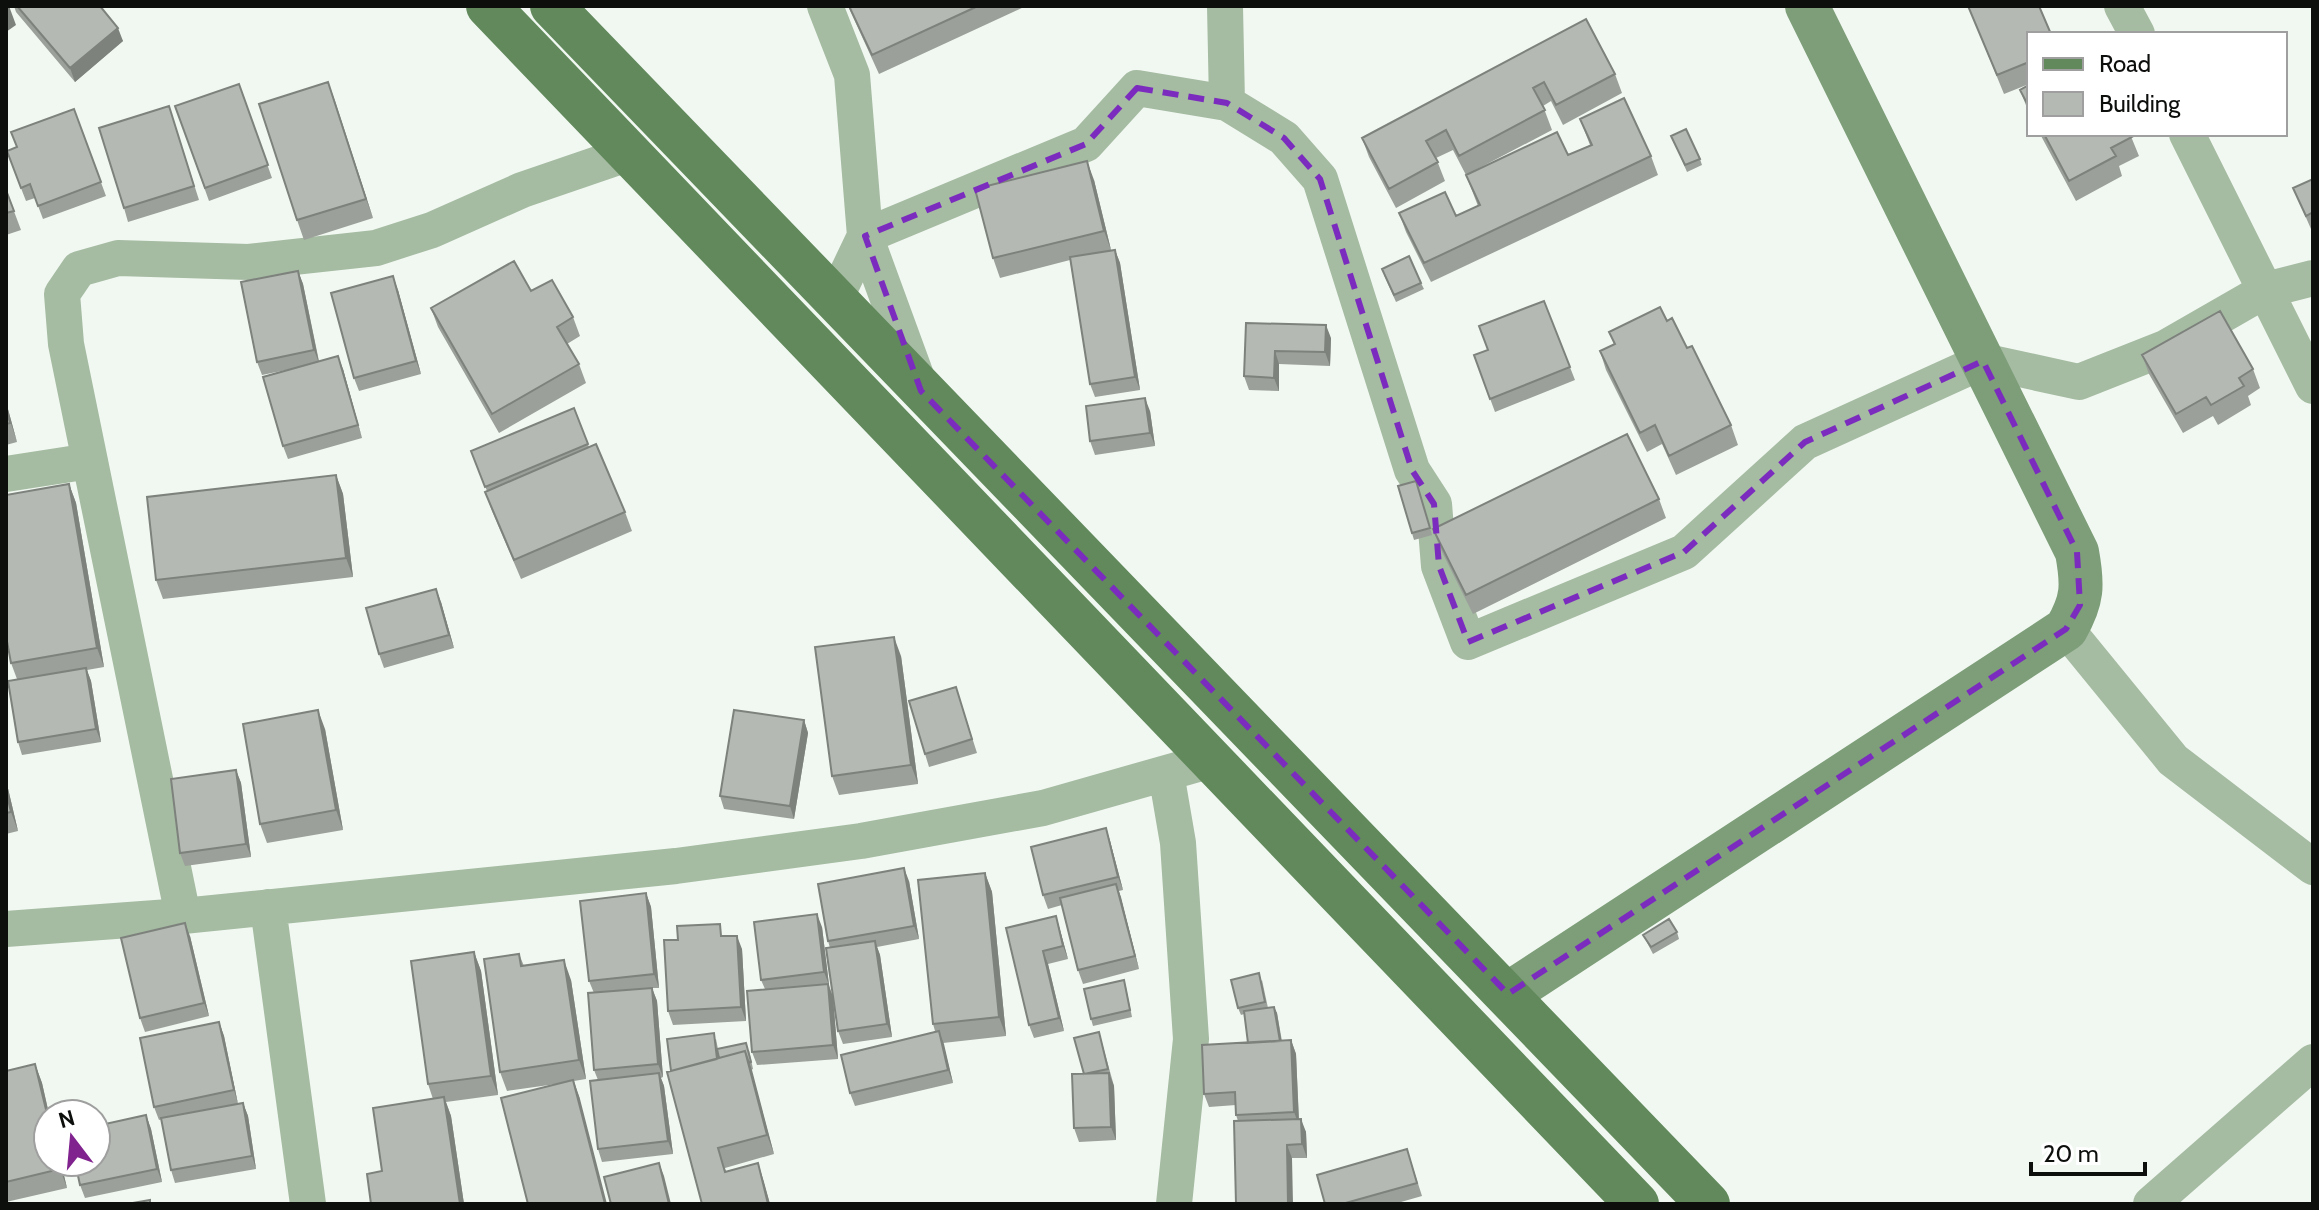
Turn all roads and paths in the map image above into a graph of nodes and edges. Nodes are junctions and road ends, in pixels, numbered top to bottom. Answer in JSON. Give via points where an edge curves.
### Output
{"nodes":[{"id":1,"x":488,"y":6,"type":"edge"},
{"id":2,"x":552,"y":6,"type":"edge"},
{"id":3,"x":825,"y":6,"type":"edge"},
{"id":4,"x":1225,"y":6,"type":"edge"},
{"id":5,"x":1807,"y":6,"type":"edge"},
{"id":6,"x":2122,"y":6,"type":"edge"},
{"id":7,"x":2136,"y":32,"type":"edge"},
{"id":8,"x":1227,"y":103,"type":"junction"},
{"id":9,"x":2188,"y":136,"type":"edge"},
{"id":10,"x":630,"y":153,"type":"junction"},
{"id":11,"x":865,"y":236,"type":"junction"},
{"id":12,"x":2313,"y":278,"type":"edge"},
{"id":13,"x":2266,"y":290,"type":"junction"},
{"id":14,"x":834,"y":301,"type":"junction"},
{"id":15,"x":1983,"y":361,"type":"junction"},
{"id":16,"x":2313,"y":386,"type":"edge"},
{"id":17,"x":921,"y":391,"type":"junction"},
{"id":18,"x":90,"y":461,"type":"junction"},
{"id":19,"x":6,"y":474,"type":"edge"},
{"id":20,"x":2066,"y":629,"type":"junction"},
{"id":21,"x":1212,"y":760,"type":"junction"},
{"id":22,"x":1166,"y":773,"type":"junction"},
{"id":23,"x":2313,"y":867,"type":"edge"},
{"id":24,"x":268,"y":907,"type":"junction"},
{"id":25,"x":183,"y":916,"type":"junction"},
{"id":26,"x":6,"y":929,"type":"edge"},
{"id":27,"x":1508,"y":994,"type":"junction"},
{"id":28,"x":2313,"y":1062,"type":"edge"},
{"id":29,"x":308,"y":1204,"type":"edge"},
{"id":30,"x":1174,"y":1204,"type":"edge"},
{"id":31,"x":1637,"y":1204,"type":"edge"},
{"id":32,"x":1708,"y":1204,"type":"edge"},
{"id":33,"x":2151,"y":1204,"type":"edge"}],
"edges":[{"from":1,"to":10,"type":"main road"},
{"from":2,"to":14,"type":"main road"},
{"from":3,"to":11,"type":"street","via":[[852,75]]},
{"from":4,"to":8,"type":"street"},
{"from":5,"to":15,"type":"street"},
{"from":6,"to":7,"type":"street"},
{"from":8,"to":11,"type":"street","via":[[1137,88],[1086,144]]},
{"from":8,"to":15,"type":"street","via":[[1284,138],[1320,179],[1412,470],[1434,504],[1439,566],[1468,642],[1684,552],[1805,442]]},
{"from":9,"to":13,"type":"street"},
{"from":10,"to":18,"type":"street","via":[[376,248],[249,262],[118,258],[79,269],[62,294],[66,344]]},
{"from":10,"to":21,"type":"main road"},
{"from":11,"to":14,"type":"street"},
{"from":11,"to":17,"type":"street"},
{"from":12,"to":13,"type":"street"},
{"from":13,"to":15,"type":"street","via":[[2165,348],[2079,382]]},
{"from":13,"to":16,"type":"street"},
{"from":14,"to":17,"type":"main road"},
{"from":15,"to":20,"type":"street","via":[[2077,552],[2080,605]]},
{"from":17,"to":27,"type":"main road"},
{"from":18,"to":19,"type":"street"},
{"from":18,"to":25,"type":"street"},
{"from":20,"to":23,"type":"street","via":[[2173,760]]},
{"from":20,"to":27,"type":"street"},
{"from":21,"to":22,"type":"street"},
{"from":21,"to":31,"type":"main road"},
{"from":22,"to":24,"type":"street","via":[[1043,808],[861,841],[676,866]]},
{"from":22,"to":30,"type":"street","via":[[1178,843],[1191,1039]]},
{"from":24,"to":25,"type":"street"},
{"from":24,"to":29,"type":"street"},
{"from":25,"to":26,"type":"street"},
{"from":27,"to":32,"type":"main road"},
{"from":28,"to":33,"type":"street"}]}
